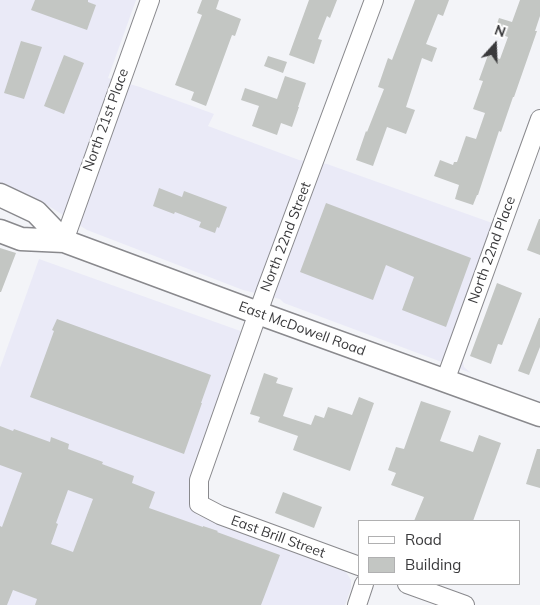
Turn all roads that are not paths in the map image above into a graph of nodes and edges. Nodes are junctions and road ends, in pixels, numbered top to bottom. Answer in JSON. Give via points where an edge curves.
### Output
{"nodes":[{"id":1,"x":150,"y":0,"type":"edge"},
{"id":2,"x":374,"y":0,"type":"edge"},
{"id":3,"x":540,"y":120,"type":"edge"},
{"id":4,"x":0,"y":195,"type":"edge"},
{"id":5,"x":0,"y":231,"type":"edge"},
{"id":6,"x":64,"y":240,"type":"junction"},
{"id":7,"x":258,"y":313,"type":"junction"},
{"id":8,"x":444,"y":381,"type":"junction"},
{"id":9,"x":540,"y":415,"type":"edge"},
{"id":10,"x":199,"y":504,"type":"joint"},
{"id":11,"x":358,"y":566,"type":"edge"},
{"id":12,"x":364,"y":585,"type":"edge"},
{"id":13,"x":410,"y":585,"type":"edge"},
{"id":14,"x":357,"y":605,"type":"edge"},
{"id":15,"x":465,"y":605,"type":"edge"}],
"edges":[{"from":1,"to":6,"type":"street","name":"North 21st Place"},
{"from":2,"to":7,"type":"street","name":"North 22nd Street"},
{"from":3,"to":8,"type":"street","name":"North 22nd Place"},
{"from":4,"to":6,"type":"main road","name":"East McDowell Road","via":[[36,212]]},
{"from":5,"to":6,"type":"main road","name":"East McDowell Road","via":[[21,239]]},
{"from":6,"to":7,"type":"main road","name":"East McDowell Road"},
{"from":7,"to":8,"type":"main road","name":"East McDowell Road"},
{"from":7,"to":10,"type":"street","name":"North 22nd Street","via":[[199,480]]},
{"from":8,"to":9,"type":"main road","name":"East McDowell Road"},
{"from":10,"to":11,"type":"street","name":"East Brill Street","via":[[220,515]]},
{"from":12,"to":14,"type":"street"},
{"from":13,"to":15,"type":"street"}]}
